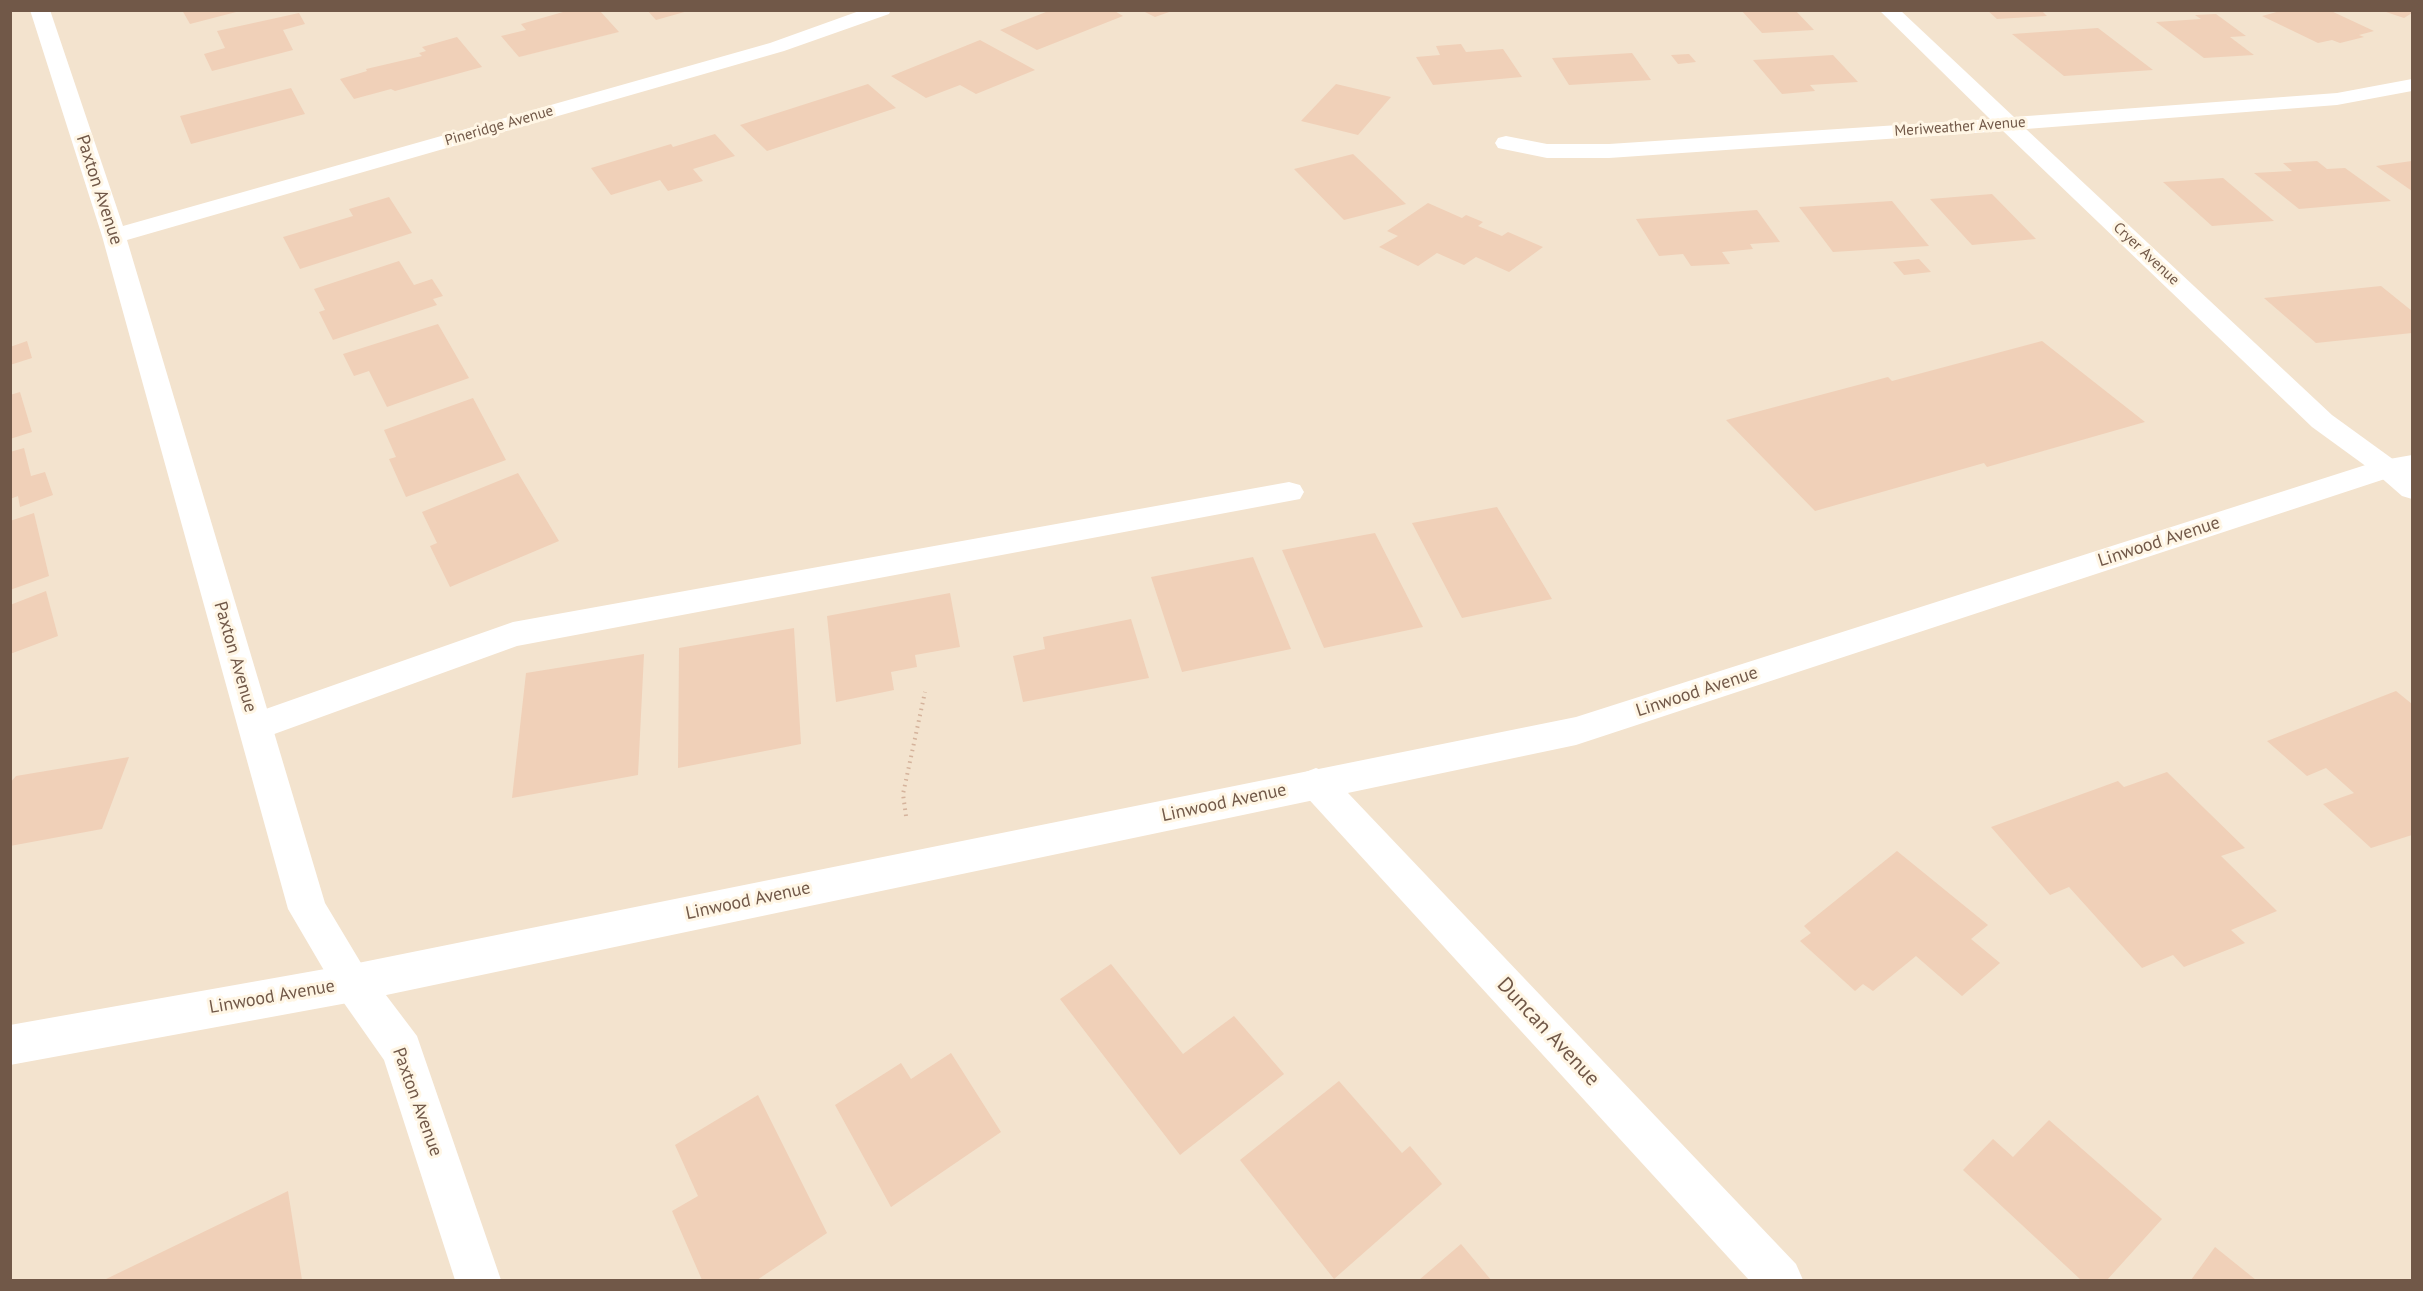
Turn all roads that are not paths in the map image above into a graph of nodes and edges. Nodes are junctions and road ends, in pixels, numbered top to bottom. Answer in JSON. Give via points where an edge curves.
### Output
{"nodes":[{"id":1,"x":40,"y":10,"type":"edge"},
{"id":2,"x":882,"y":10,"type":"edge"},
{"id":3,"x":1888,"y":10,"type":"edge"},
{"id":4,"x":2412,"y":85,"type":"edge"},
{"id":5,"x":2006,"y":124,"type":"junction"},
{"id":6,"x":1506,"y":143,"type":"dead end"},
{"id":7,"x":114,"y":236,"type":"junction"},
{"id":8,"x":2400,"y":466,"type":"edge"},
{"id":9,"x":2412,"y":489,"type":"edge"},
{"id":10,"x":1289,"y":492,"type":"dead end"},
{"id":11,"x":255,"y":727,"type":"junction"},
{"id":12,"x":1317,"y":783,"type":"junction"},
{"id":13,"x":353,"y":982,"type":"junction"},
{"id":14,"x":10,"y":1045,"type":"edge"},
{"id":15,"x":478,"y":1281,"type":"edge"},
{"id":16,"x":1780,"y":1281,"type":"edge"}],
"edges":[{"from":1,"to":7,"type":"street","name":"Paxton Avenue"},
{"from":2,"to":7,"type":"street","name":"Pineridge Avenue","via":[[777,47]]},
{"from":3,"to":5,"type":"street","name":"Cryer Avenue"},
{"from":4,"to":5,"type":"street","name":"Meriweather Avenue","via":[[2337,99]]},
{"from":5,"to":6,"type":"street","name":"Meriweather Avenue","via":[[1609,151],[1547,152]]},
{"from":5,"to":8,"type":"street","name":"Cryer Avenue","via":[[2322,421]]},
{"from":7,"to":11,"type":"street","name":"Paxton Avenue"},
{"from":8,"to":9,"type":"street","name":"Cryer Avenue"},
{"from":8,"to":12,"type":"street","name":"Linwood Avenue","via":[[1576,731]]},
{"from":10,"to":11,"type":"street","via":[[513,634]]},
{"from":11,"to":13,"type":"street","name":"Paxton Avenue","via":[[307,909]]},
{"from":12,"to":13,"type":"street","name":"Linwood Avenue"},
{"from":12,"to":16,"type":"street","name":"Duncan Avenue"},
{"from":13,"to":14,"type":"street","name":"Linwood Avenue"},
{"from":13,"to":15,"type":"street","name":"Paxton Avenue","via":[[402,1050]]}]}
